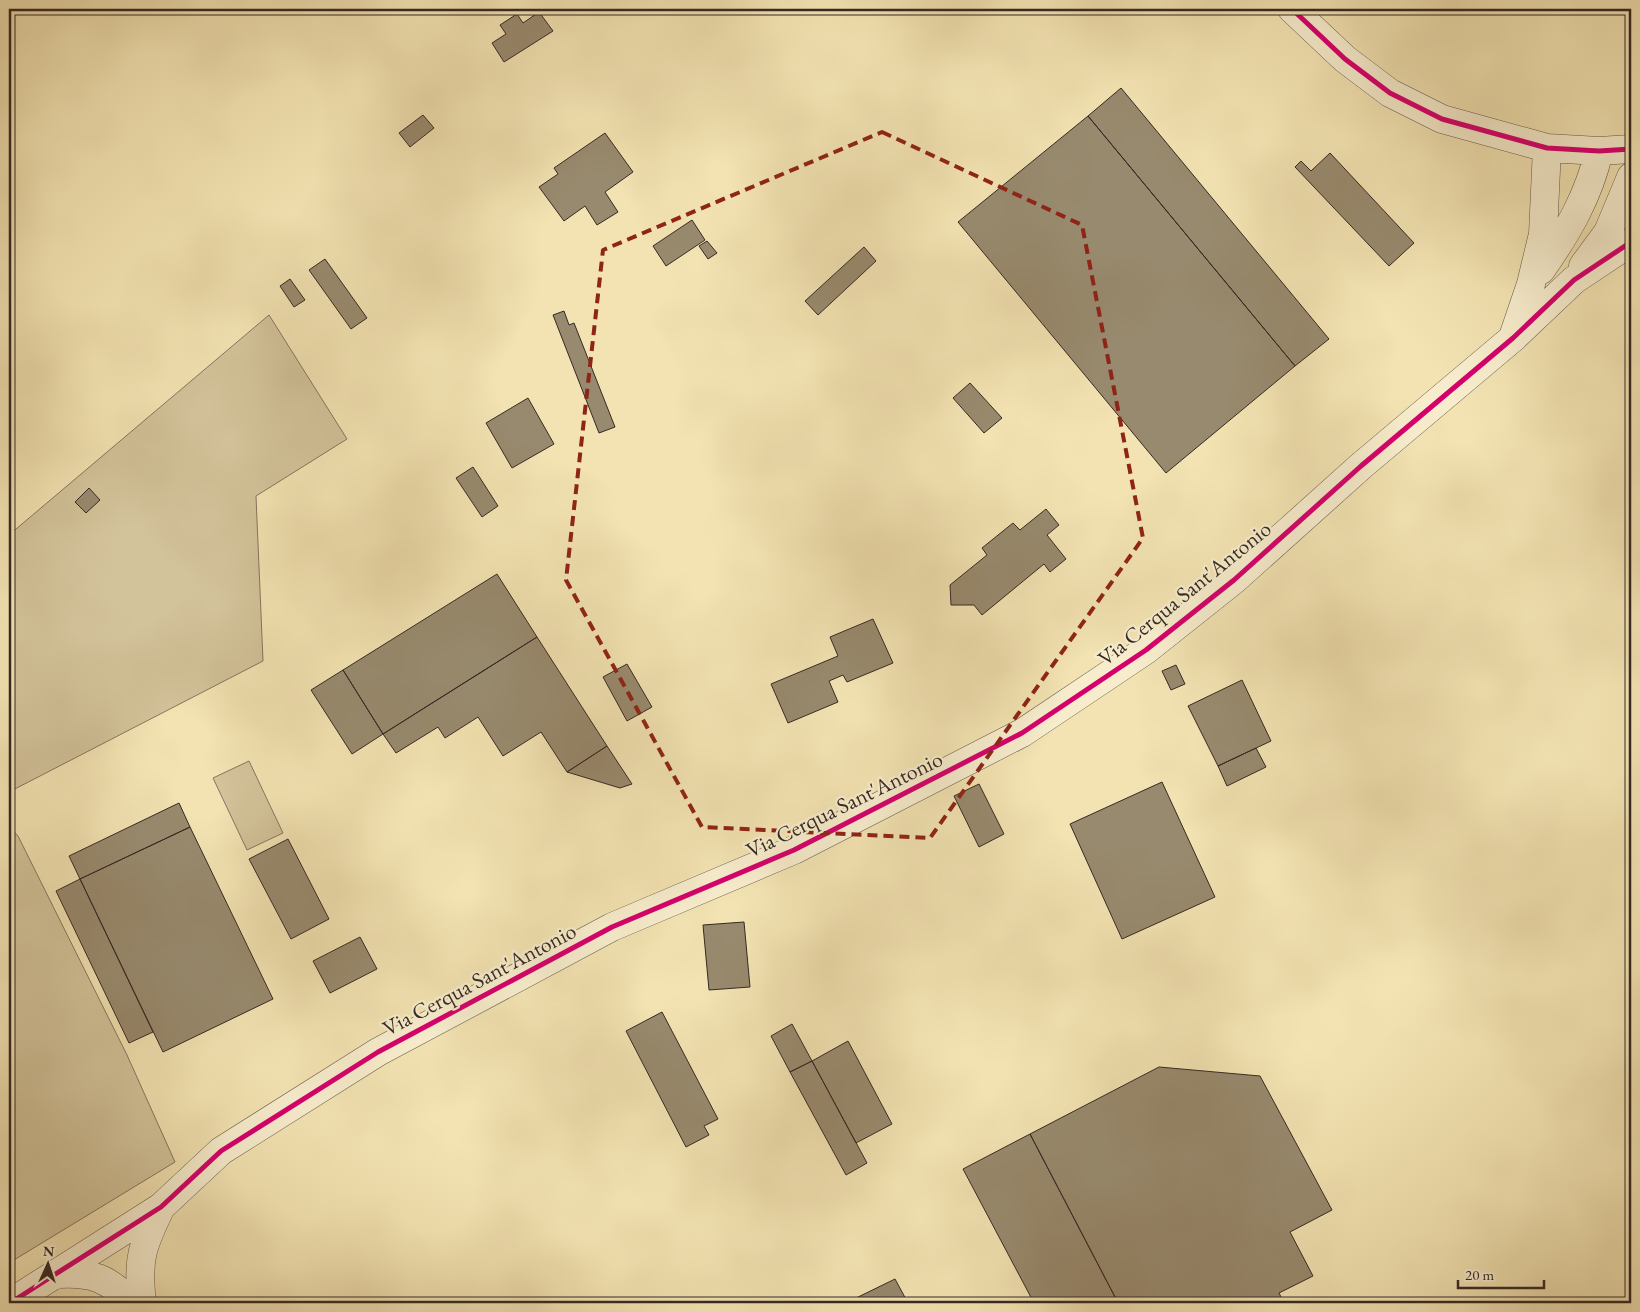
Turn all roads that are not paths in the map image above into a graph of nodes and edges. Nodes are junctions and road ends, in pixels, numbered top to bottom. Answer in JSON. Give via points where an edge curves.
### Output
{"nodes":[{"id":1,"x":1292,"y":9,"type":"edge"},
{"id":2,"x":1547,"y":148,"type":"junction"},
{"id":3,"x":1631,"y":149,"type":"edge"},
{"id":4,"x":1599,"y":152,"type":"junction"},
{"id":5,"x":1631,"y":176,"type":"edge"},
{"id":6,"x":1631,"y":242,"type":"edge"},
{"id":7,"x":1574,"y":280,"type":"junction"},
{"id":8,"x":1531,"y":284,"type":"junction"},
{"id":9,"x":1513,"y":338,"type":"junction"},
{"id":10,"x":161,"y":1207,"type":"junction"},
{"id":11,"x":112,"y":1238,"type":"junction"},
{"id":12,"x":141,"y":1255,"type":"junction"},
{"id":13,"x":58,"y":1274,"type":"junction"},
{"id":14,"x":104,"y":1279,"type":"junction"},
{"id":15,"x":10,"y":1303,"type":"edge"},
{"id":16,"x":132,"y":1303,"type":"edge"},
{"id":17,"x":142,"y":1303,"type":"edge"}],
"edges":[{"from":1,"to":2,"type":"street","via":[[1345,58],[1390,93],[1442,119]]},
{"from":2,"to":4,"type":"street"},
{"from":2,"to":8,"type":"street","via":[[1543,234]]},
{"from":3,"to":4,"type":"street"},
{"from":4,"to":8,"type":"street","via":[[1592,180],[1565,236]]},
{"from":5,"to":7,"type":"street","name":"Via Cerqua Sant'Antonio","via":[[1608,232]]},
{"from":6,"to":7,"type":"street","name":"Via Cerqua Sant'Antonio"},
{"from":7,"to":9,"type":"street","name":"Via Cerqua Sant'Antonio"},
{"from":8,"to":9,"type":"street"},
{"from":9,"to":10,"type":"street","name":"Via Cerqua Sant'Antonio","via":[[1361,466],[1234,580],[1154,644],[1022,733],[794,850],[612,927],[378,1052],[221,1151]]},
{"from":10,"to":11,"type":"street","name":"Via Cerqua Sant'Antonio"},
{"from":10,"to":12,"type":"street"},
{"from":11,"to":12,"type":"street"},
{"from":11,"to":13,"type":"street","name":"Via Cerqua Sant'Antonio"},
{"from":11,"to":14,"type":"street"},
{"from":12,"to":17,"type":"street"},
{"from":13,"to":14,"type":"street","via":[[78,1272]]},
{"from":13,"to":15,"type":"street","name":"Via Cerqua Sant'Antonio"},
{"from":14,"to":16,"type":"street"}]}
